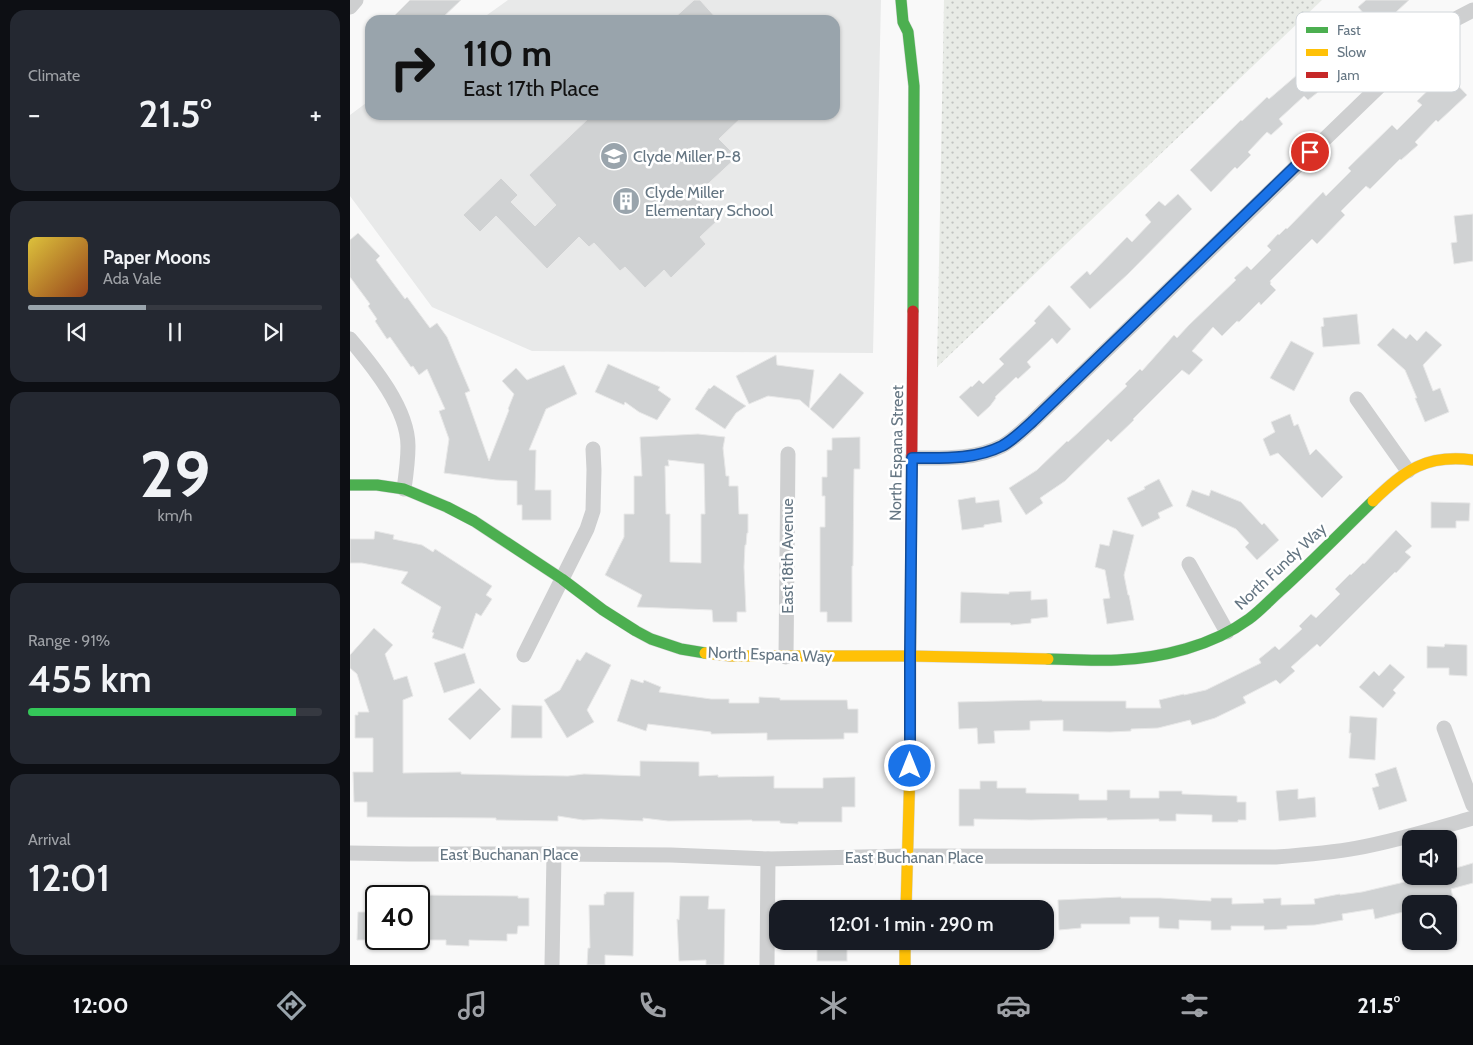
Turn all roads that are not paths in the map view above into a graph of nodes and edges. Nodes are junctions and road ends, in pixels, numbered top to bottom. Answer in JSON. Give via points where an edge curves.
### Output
{"nodes":[{"id":1,"x":356,"y":0,"type":"edge"},
{"id":2,"x":901,"y":0,"type":"edge"},
{"id":3,"x":350,"y":6,"type":"edge"},
{"id":4,"x":1473,"y":10,"type":"edge"},
{"id":5,"x":1460,"y":17,"type":"edge"},
{"id":6,"x":1372,"y":92,"type":"edge"},
{"id":7,"x":350,"y":339,"type":"edge"},
{"id":8,"x":1357,"y":399,"type":"dead end"},
{"id":9,"x":593,"y":449,"type":"dead end"},
{"id":10,"x":788,"y":454,"type":"dead end"},
{"id":11,"x":912,"y":458,"type":"junction"},
{"id":12,"x":1473,"y":460,"type":"edge"},
{"id":13,"x":1408,"y":471,"type":"junction"},
{"id":14,"x":350,"y":484,"type":"edge"},
{"id":15,"x":404,"y":488,"type":"junction"},
{"id":16,"x":1189,"y":564,"type":"dead end"},
{"id":17,"x":562,"y":579,"type":"junction"},
{"id":18,"x":1227,"y":632,"type":"junction"},
{"id":19,"x":524,"y":655,"type":"dead end"},
{"id":20,"x":910,"y":656,"type":"junction"},
{"id":21,"x":786,"y":657,"type":"junction"},
{"id":22,"x":1444,"y":728,"type":"dead end"},
{"id":23,"x":1473,"y":805,"type":"edge"},
{"id":24,"x":1473,"y":818,"type":"edge"},
{"id":25,"x":350,"y":852,"type":"edge"},
{"id":26,"x":554,"y":854,"type":"junction"},
{"id":27,"x":908,"y":856,"type":"junction"},
{"id":28,"x":768,"y":859,"type":"junction"},
{"id":29,"x":906,"y":900,"type":"edge"},
{"id":30,"x":906,"y":950,"type":"edge"},
{"id":31,"x":552,"y":965,"type":"edge"},
{"id":32,"x":767,"y":965,"type":"edge"},
{"id":33,"x":905,"y":965,"type":"edge"}],
"edges":[{"from":1,"to":3,"type":"street"},
{"from":2,"to":11,"type":"street","name":"North Espana Street","via":[[914,86]]},
{"from":4,"to":5,"type":"street"},
{"from":6,"to":11,"type":"street","via":[[1010,441],[976,455]]},
{"from":7,"to":15,"type":"street","via":[[388,390],[403,417],[408,445]]},
{"from":8,"to":13,"type":"street"},
{"from":9,"to":17,"type":"street","via":[[593,511]]},
{"from":10,"to":21,"type":"street","name":"East 18th Avenue"},
{"from":11,"to":20,"type":"street","name":"North Espana Street"},
{"from":12,"to":13,"type":"street","name":"North Fundy Way","via":[[1439,459]]},
{"from":13,"to":18,"type":"street","name":"North Fundy Way","via":[[1376,497],[1250,618]]},
{"from":14,"to":15,"type":"street","name":"North Espana Way"},
{"from":15,"to":17,"type":"street","name":"North Espana Way","via":[[474,520]]},
{"from":16,"to":18,"type":"street"},
{"from":17,"to":19,"type":"street"},
{"from":17,"to":21,"type":"street","name":"North Espana Way","via":[[603,610],[651,639],[681,649],[716,655]]},
{"from":18,"to":20,"type":"street","name":"North Fundy Way","via":[[1190,648],[1117,660]]},
{"from":20,"to":21,"type":"street","name":"North Espana Way"},
{"from":20,"to":27,"type":"street","name":"North Espana Street"},
{"from":22,"to":23,"type":"street"},
{"from":24,"to":27,"type":"street","name":"East Buchanan Place","via":[[1412,836],[1321,854],[1276,857]]},
{"from":25,"to":26,"type":"street","name":"East Buchanan Place"},
{"from":26,"to":28,"type":"street","name":"East Buchanan Place"},
{"from":26,"to":31,"type":"street"},
{"from":27,"to":28,"type":"street","name":"East Buchanan Place"},
{"from":27,"to":29,"type":"street","name":"North Espana Street"},
{"from":28,"to":32,"type":"street"},
{"from":30,"to":33,"type":"street"}]}
